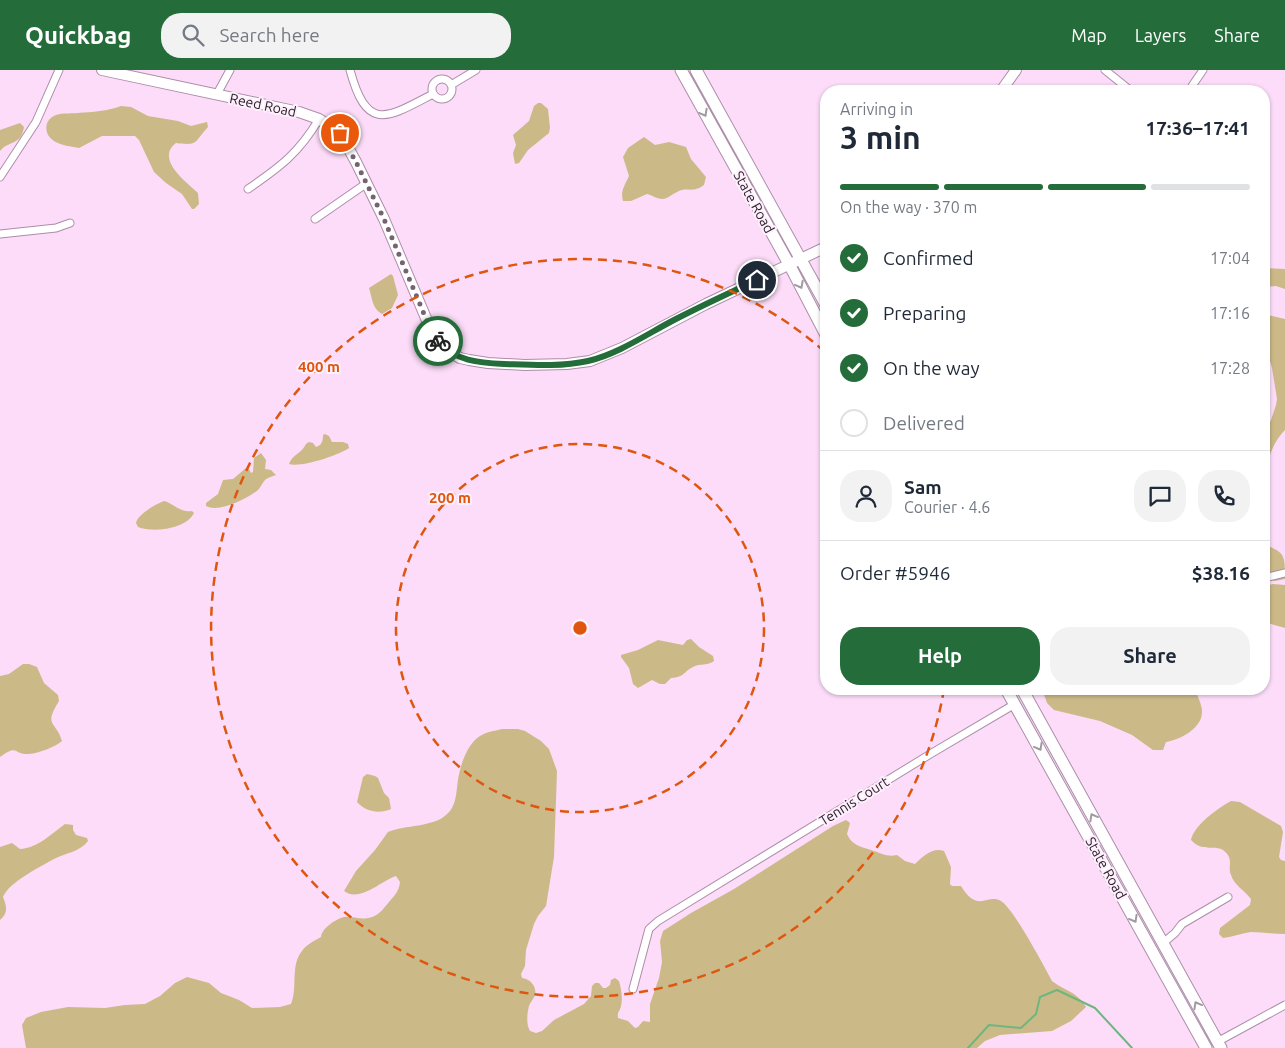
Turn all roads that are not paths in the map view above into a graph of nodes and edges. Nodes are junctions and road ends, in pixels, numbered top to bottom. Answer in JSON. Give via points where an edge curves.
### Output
{"nodes":[{"id":1,"x":59,"y":70,"type":"edge"},
{"id":2,"x":102,"y":70,"type":"edge"},
{"id":3,"x":230,"y":70,"type":"edge"},
{"id":4,"x":350,"y":70,"type":"edge"},
{"id":5,"x":476,"y":70,"type":"edge"},
{"id":6,"x":681,"y":70,"type":"edge"},
{"id":7,"x":696,"y":70,"type":"edge"},
{"id":8,"x":1016,"y":70,"type":"edge"},
{"id":9,"x":1105,"y":70,"type":"edge"},
{"id":10,"x":1203,"y":70,"type":"edge"},
{"id":11,"x":450,"y":84,"type":"junction"},
{"id":12,"x":1005,"y":85,"type":"edge"},
{"id":13,"x":1124,"y":85,"type":"edge"},
{"id":14,"x":1193,"y":85,"type":"edge"},
{"id":15,"x":216,"y":94,"type":"junction"},
{"id":16,"x":433,"y":94,"type":"junction"},
{"id":17,"x":319,"y":119,"type":"junction"},
{"id":18,"x":0,"y":177,"type":"edge"},
{"id":19,"x":367,"y":183,"type":"junction"},
{"id":20,"x":248,"y":189,"type":"dead end"},
{"id":21,"x":315,"y":219,"type":"dead end"},
{"id":22,"x":70,"y":224,"type":"dead end"},
{"id":23,"x":0,"y":234,"type":"edge"},
{"id":24,"x":820,"y":250,"type":"edge"},
{"id":25,"x":802,"y":260,"type":"junction"},
{"id":26,"x":789,"y":264,"type":"junction"},
{"id":27,"x":820,"y":294,"type":"edge"},
{"id":28,"x":820,"y":323,"type":"edge"},
{"id":29,"x":1285,"y":573,"type":"edge"},
{"id":30,"x":1270,"y":577,"type":"edge"},
{"id":31,"x":1010,"y":695,"type":"edge"},
{"id":32,"x":1025,"y":695,"type":"edge"},
{"id":33,"x":1015,"y":704,"type":"junction"},
{"id":34,"x":1040,"y":722,"type":"junction"},
{"id":35,"x":1028,"y":728,"type":"junction"},
{"id":36,"x":1106,"y":841,"type":"junction"},
{"id":37,"x":1094,"y":847,"type":"junction"},
{"id":38,"x":1228,"y":897,"type":"dead end"},
{"id":39,"x":1163,"y":943,"type":"junction"},
{"id":40,"x":633,"y":989,"type":"dead end"},
{"id":41,"x":1285,"y":1005,"type":"edge"},
{"id":42,"x":1219,"y":1045,"type":"edge"},
{"id":43,"x":1206,"y":1048,"type":"edge"}],
"edges":[{"from":1,"to":18,"type":"street","via":[[36,122]]},
{"from":2,"to":15,"type":"street","name":"Reed Road"},
{"from":3,"to":15,"type":"street"},
{"from":4,"to":16,"type":"street","via":[[361,100],[376,114],[386,116],[399,112]]},
{"from":5,"to":11,"type":"street"},
{"from":6,"to":26,"type":"main road","name":"State Road","one_way":true},
{"from":7,"to":25,"type":"main road","name":"State Road"},
{"from":8,"to":12,"type":"street"},
{"from":9,"to":13,"type":"street"},
{"from":10,"to":14,"type":"street"},
{"from":11,"to":16,"type":"street","via":[[443,79],[437,80],[432,88]]},
{"from":11,"to":16,"type":"street","via":[[451,94],[446,98],[440,99]]},
{"from":15,"to":17,"type":"street","name":"Reed Road"},
{"from":17,"to":19,"type":"street","name":"Reed Road","via":[[340,133]]},
{"from":17,"to":20,"type":"street","via":[[292,156]]},
{"from":19,"to":21,"type":"street"},
{"from":19,"to":26,"type":"street","name":"Reed Road","via":[[431,330],[445,349],[469,360],[542,365],[590,361]]},
{"from":22,"to":23,"type":"street"},
{"from":24,"to":25,"type":"street","name":"Reed Road"},
{"from":25,"to":26,"type":"street","name":"Reed Road"},
{"from":25,"to":27,"type":"main road","name":"State Road"},
{"from":26,"to":28,"type":"main road","name":"State Road","one_way":true},
{"from":29,"to":30,"type":"street"},
{"from":31,"to":33,"type":"main road","name":"State Road"},
{"from":32,"to":34,"type":"main road","name":"State Road"},
{"from":33,"to":35,"type":"main road","name":"State Road"},
{"from":33,"to":40,"type":"street","name":"Tennis Court","via":[[658,921],[649,929]]},
{"from":34,"to":35,"type":"street"},
{"from":36,"to":34,"type":"main road","name":"State Road","one_way":true},
{"from":35,"to":37,"type":"main road","name":"State Road","one_way":true},
{"from":36,"to":37,"type":"street"},
{"from":36,"to":39,"type":"main road","name":"State Road"},
{"from":37,"to":43,"type":"main road","name":"State Road","one_way":true},
{"from":38,"to":39,"type":"street","via":[[1182,924]]},
{"from":42,"to":39,"type":"main road","name":"State Road","one_way":true},
{"from":41,"to":42,"type":"street"}]}
